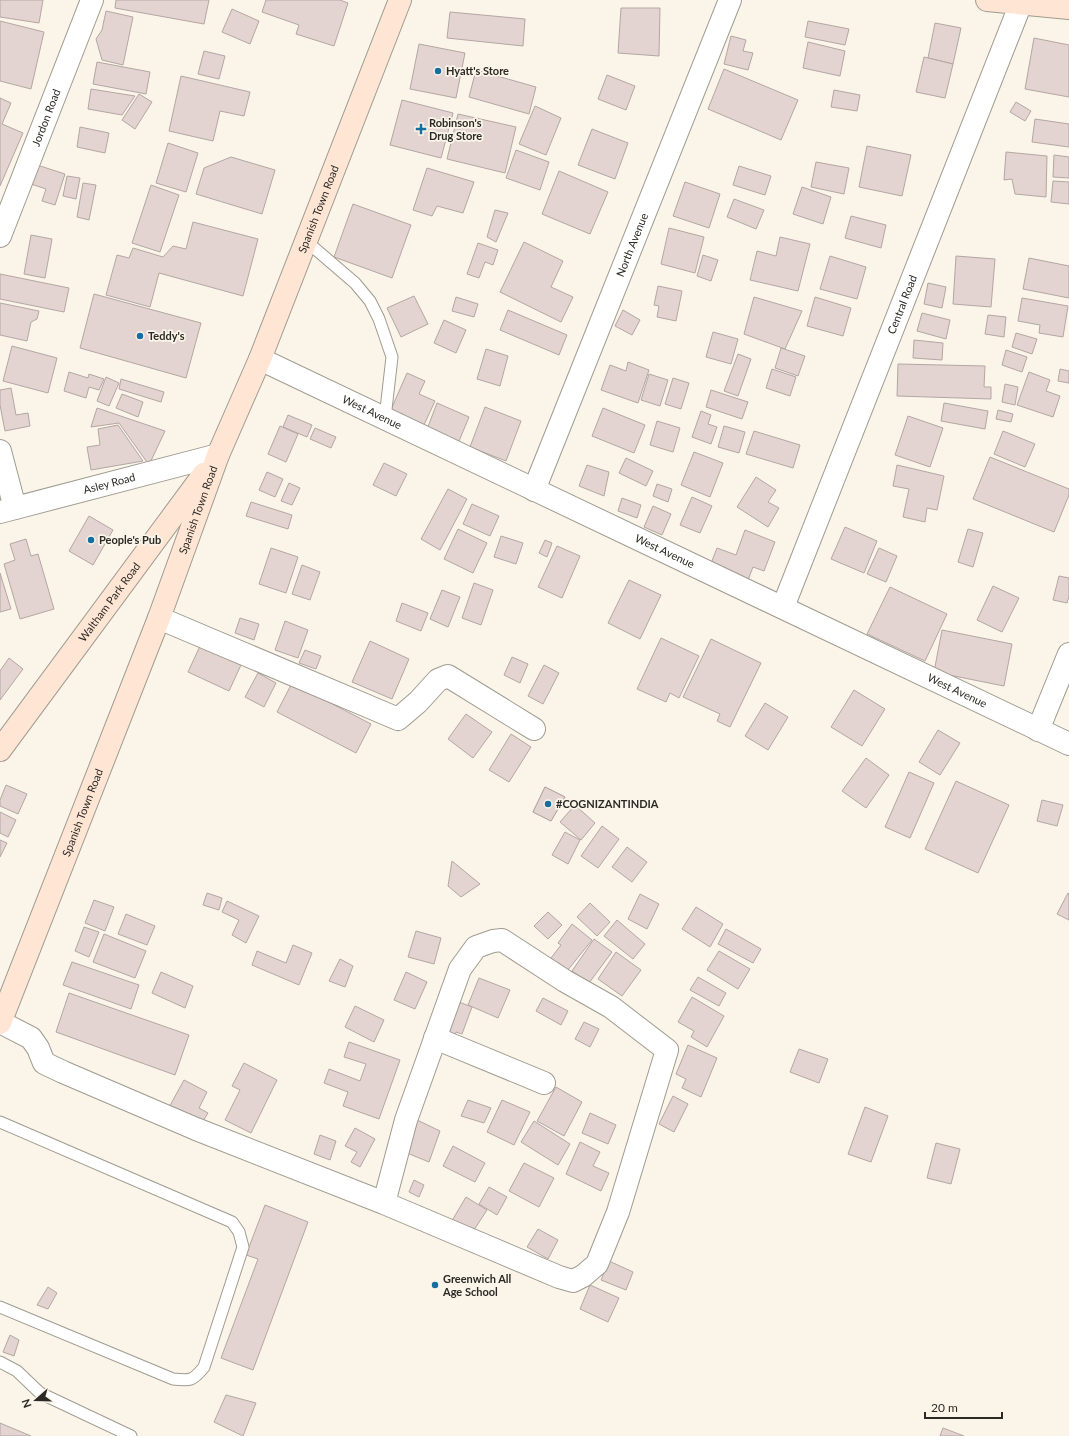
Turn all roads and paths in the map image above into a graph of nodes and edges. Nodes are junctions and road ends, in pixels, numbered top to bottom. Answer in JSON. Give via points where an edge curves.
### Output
{"nodes":[{"id":1,"x":92,"y":0,"type":"edge"},
{"id":2,"x":400,"y":0,"type":"edge"},
{"id":3,"x":730,"y":0,"type":"edge"},
{"id":4,"x":987,"y":0,"type":"edge"},
{"id":5,"x":1021,"y":3,"type":"junction"},
{"id":6,"x":1069,"y":8,"type":"edge"},
{"id":7,"x":0,"y":236,"type":"edge"},
{"id":8,"x":306,"y":241,"type":"junction"},
{"id":9,"x":260,"y":358,"type":"junction"},
{"id":10,"x":385,"y":418,"type":"junction"},
{"id":11,"x":0,"y":451,"type":"edge"},
{"id":12,"x":218,"y":455,"type":"junction"},
{"id":13,"x":534,"y":490,"type":"junction"},
{"id":14,"x":7,"y":510,"type":"edge"},
{"id":15,"x":783,"y":607,"type":"junction"},
{"id":16,"x":159,"y":618,"type":"junction"},
{"id":17,"x":1069,"y":654,"type":"edge"},
{"id":18,"x":534,"y":729,"type":"dead end"},
{"id":19,"x":1038,"y":730,"type":"junction"},
{"id":20,"x":1069,"y":744,"type":"edge"},
{"id":21,"x":0,"y":750,"type":"edge"},
{"id":22,"x":0,"y":1022,"type":"edge"},
{"id":23,"x":435,"y":1038,"type":"junction"},
{"id":24,"x":544,"y":1084,"type":"dead end"},
{"id":25,"x":0,"y":1122,"type":"edge"},
{"id":26,"x":384,"y":1203,"type":"junction"},
{"id":27,"x":0,"y":1307,"type":"edge"},
{"id":28,"x":0,"y":1362,"type":"edge"},
{"id":29,"x":131,"y":1436,"type":"edge"}],
"edges":[{"from":1,"to":7,"type":"street","name":"Jordon Road"},
{"from":2,"to":8,"type":"main road","name":"Spanish Town Road"},
{"from":3,"to":13,"type":"street","name":"North Avenue"},
{"from":4,"to":5,"type":"main road"},
{"from":5,"to":6,"type":"main road"},
{"from":5,"to":15,"type":"street","name":"Central Road"},
{"from":8,"to":9,"type":"main road","name":"Spanish Town Road"},
{"from":8,"to":10,"type":"lane","via":[[354,282],[370,301],[379,319],[392,357]]},
{"from":9,"to":10,"type":"street","name":"West Avenue"},
{"from":9,"to":12,"type":"main road","name":"Spanish Town Road"},
{"from":10,"to":13,"type":"street","name":"West Avenue"},
{"from":11,"to":14,"type":"street"},
{"from":12,"to":14,"type":"street","name":"Asley Road"},
{"from":12,"to":16,"type":"main road","name":"Spanish Town Road"},
{"from":12,"to":21,"type":"main road","name":"Waltham Park Road"},
{"from":13,"to":15,"type":"street","name":"West Avenue"},
{"from":15,"to":19,"type":"street","name":"West Avenue"},
{"from":16,"to":18,"type":"street","via":[[398,719],[438,680],[448,676]]},
{"from":16,"to":22,"type":"main road","name":"Spanish Town Road"},
{"from":17,"to":19,"type":"street"},
{"from":19,"to":20,"type":"street","name":"West Avenue"},
{"from":22,"to":26,"type":"street","via":[[31,1038],[44,1063],[56,1069],[196,1129]]},
{"from":23,"to":24,"type":"street"},
{"from":23,"to":26,"type":"street","via":[[406,1120]]},
{"from":23,"to":26,"type":"street","via":[[460,969],[476,947],[502,940],[612,1007],[667,1050],[618,1212],[596,1264],[583,1276],[573,1280],[559,1277]]},
{"from":25,"to":27,"type":"lane","via":[[232,1222],[239,1232],[243,1247],[204,1367],[196,1377],[185,1381]]},
{"from":28,"to":29,"type":"lane","via":[[17,1372],[40,1393]]}]}
